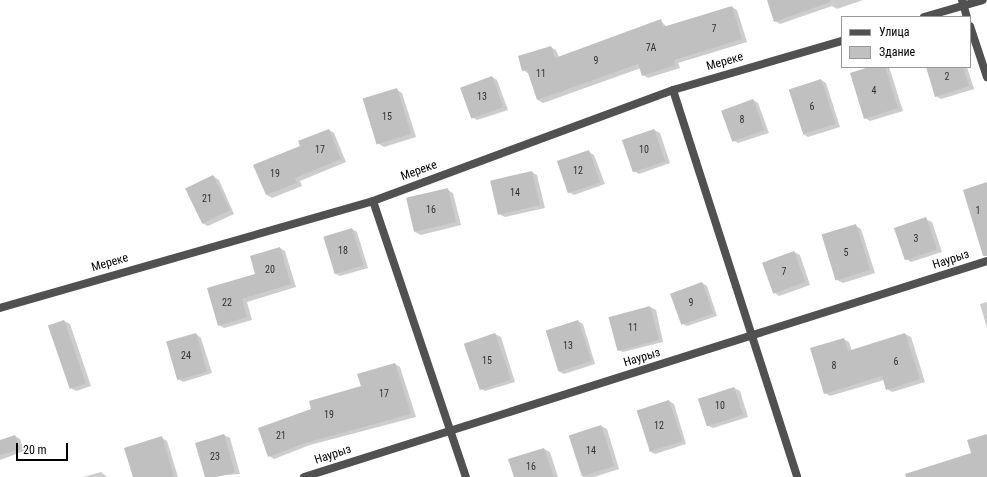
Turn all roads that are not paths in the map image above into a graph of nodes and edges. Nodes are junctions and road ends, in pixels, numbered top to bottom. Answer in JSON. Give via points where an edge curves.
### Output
{"nodes":[{"id":1,"x":984,"y":0,"type":"edge"},
{"id":2,"x":963,"y":3,"type":"edge"},
{"id":3,"x":927,"y":16,"type":"edge"},
{"id":4,"x":967,"y":16,"type":"edge"},
{"id":5,"x":971,"y":29,"type":"edge"},
{"id":6,"x":841,"y":41,"type":"edge"},
{"id":7,"x":987,"y":77,"type":"edge"},
{"id":8,"x":673,"y":90,"type":"junction"},
{"id":9,"x":373,"y":201,"type":"junction"},
{"id":10,"x":987,"y":262,"type":"edge"},
{"id":11,"x":0,"y":308,"type":"edge"},
{"id":12,"x":752,"y":337,"type":"junction"},
{"id":13,"x":450,"y":430,"type":"junction"},
{"id":14,"x":304,"y":477,"type":"edge"},
{"id":15,"x":466,"y":477,"type":"edge"},
{"id":16,"x":797,"y":477,"type":"edge"}],
"edges":[{"from":1,"to":2,"type":"street"},
{"from":2,"to":3,"type":"street"},
{"from":2,"to":4,"type":"street"},
{"from":5,"to":7,"type":"street"},
{"from":6,"to":8,"type":"street","name":"Мереке"},
{"from":8,"to":9,"type":"street","name":"Мереке"},
{"from":8,"to":12,"type":"street"},
{"from":9,"to":11,"type":"street","name":"Мереке"},
{"from":9,"to":13,"type":"street"},
{"from":10,"to":12,"type":"street","name":"Наурыз"},
{"from":12,"to":13,"type":"street","name":"Наурыз"},
{"from":12,"to":16,"type":"street"},
{"from":13,"to":14,"type":"street","name":"Наурыз"},
{"from":13,"to":15,"type":"street"}]}
